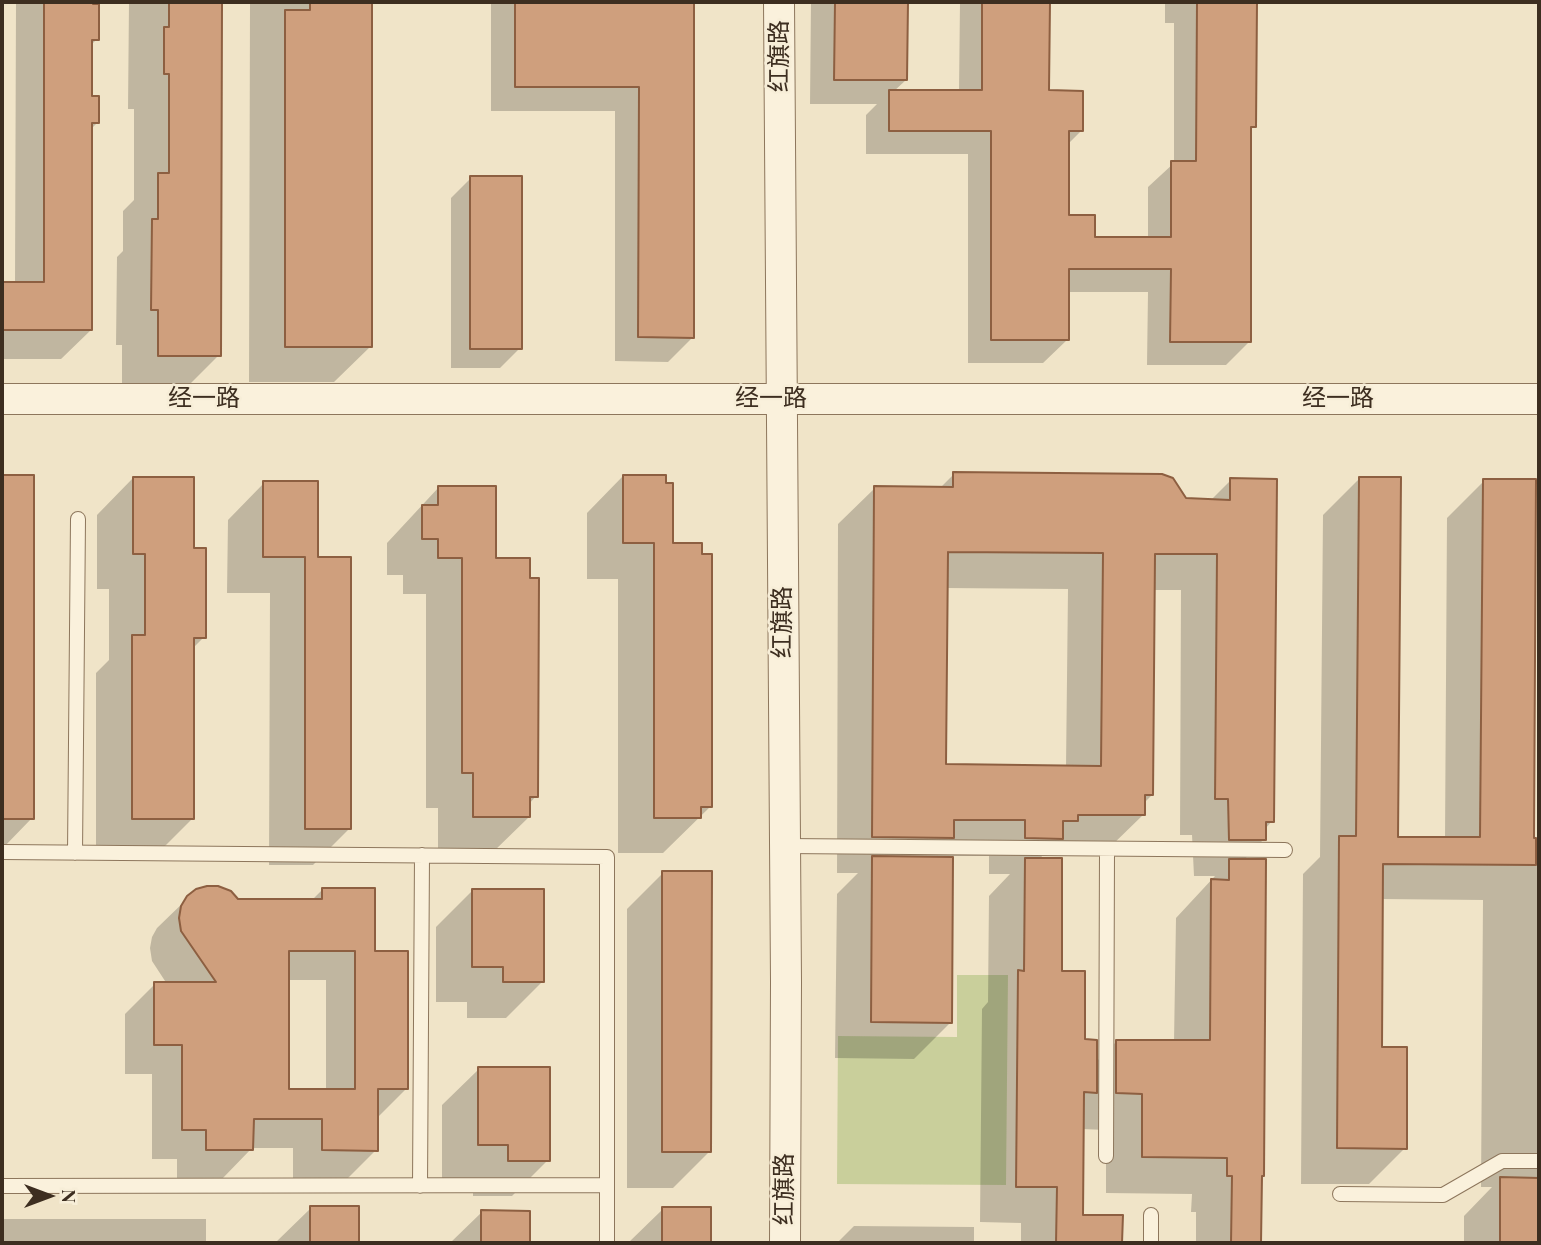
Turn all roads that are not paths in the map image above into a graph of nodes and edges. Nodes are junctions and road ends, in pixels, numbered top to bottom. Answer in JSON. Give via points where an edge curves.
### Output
{"nodes":[{"id":1,"x":779,"y":2,"type":"edge"},
{"id":2,"x":782,"y":399,"type":"junction"},
{"id":3,"x":1539,"y":399,"type":"edge"},
{"id":4,"x":2,"y":400,"type":"edge"},
{"id":5,"x":78,"y":519,"type":"dead end"},
{"id":6,"x":785,"y":846,"type":"junction"},
{"id":7,"x":1107,"y":849,"type":"junction"},
{"id":8,"x":1285,"y":850,"type":"dead end"},
{"id":9,"x":2,"y":852,"type":"edge"},
{"id":10,"x":75,"y":853,"type":"junction"},
{"id":11,"x":422,"y":855,"type":"junction"},
{"id":12,"x":1106,"y":1156,"type":"dead end"},
{"id":13,"x":1539,"y":1161,"type":"edge"},
{"id":14,"x":607,"y":1185,"type":"junction"},
{"id":15,"x":2,"y":1186,"type":"edge"},
{"id":16,"x":419,"y":1186,"type":"junction"},
{"id":17,"x":1339,"y":1194,"type":"dead end"},
{"id":18,"x":1151,"y":1214,"type":"dead end"},
{"id":19,"x":607,"y":1243,"type":"edge"},
{"id":20,"x":785,"y":1243,"type":"edge"},
{"id":21,"x":1151,"y":1243,"type":"edge"}],
"edges":[{"from":1,"to":2,"type":"street","name":"红旗路"},
{"from":2,"to":3,"type":"street","name":"经一路"},
{"from":2,"to":4,"type":"street","name":"经一路"},
{"from":2,"to":6,"type":"street","name":"红旗路"},
{"from":5,"to":10,"type":"lane"},
{"from":6,"to":7,"type":"lane"},
{"from":6,"to":20,"type":"street","name":"红旗路"},
{"from":7,"to":8,"type":"lane"},
{"from":7,"to":12,"type":"lane"},
{"from":9,"to":10,"type":"lane"},
{"from":10,"to":11,"type":"lane"},
{"from":11,"to":14,"type":"lane","via":[[607,857]]},
{"from":11,"to":16,"type":"lane"},
{"from":13,"to":17,"type":"lane","via":[[1502,1161],[1443,1195]]},
{"from":14,"to":16,"type":"lane"},
{"from":14,"to":19,"type":"lane"},
{"from":15,"to":16,"type":"lane"},
{"from":18,"to":21,"type":"lane"}]}
